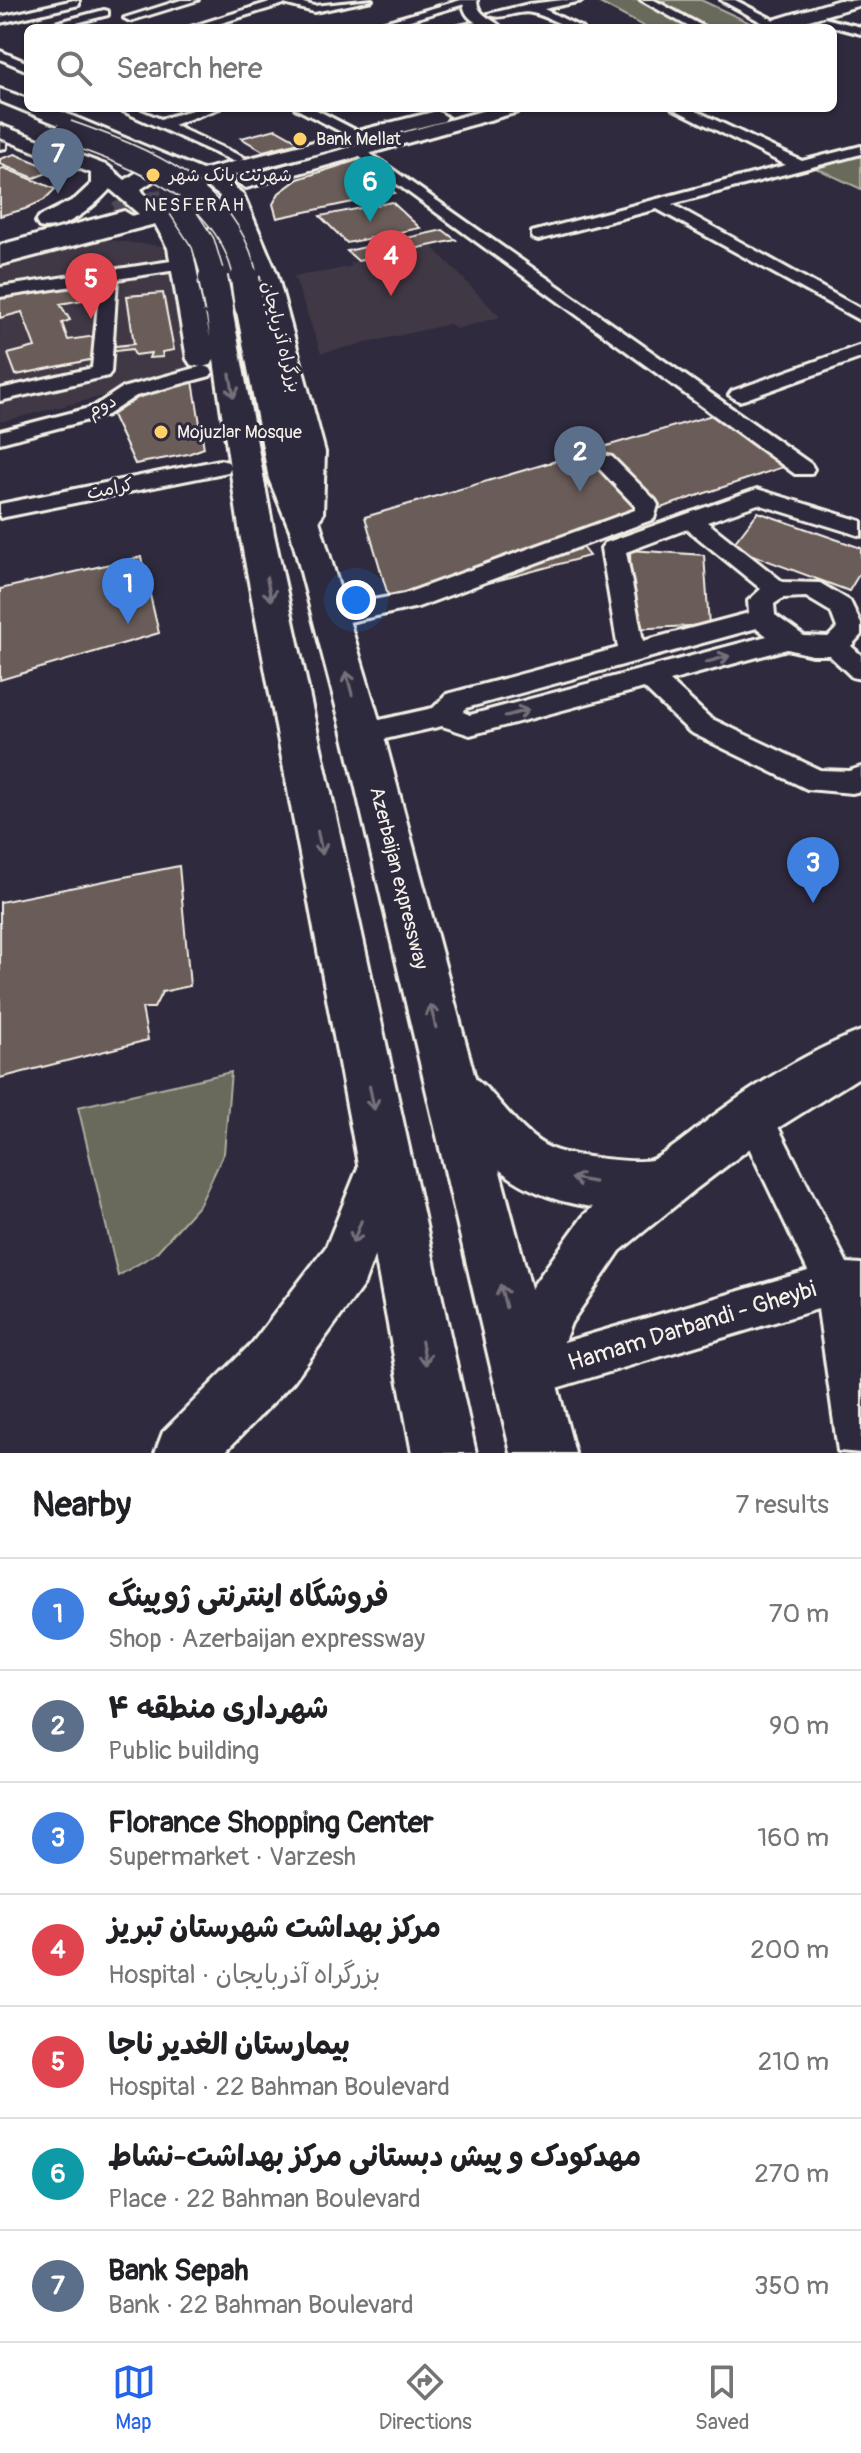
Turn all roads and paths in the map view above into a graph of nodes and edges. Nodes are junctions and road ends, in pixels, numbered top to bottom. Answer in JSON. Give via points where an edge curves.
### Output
{"nodes":[{"id":1,"x":193,"y":0,"type":"edge"},
{"id":2,"x":282,"y":0,"type":"edge"},
{"id":3,"x":367,"y":0,"type":"edge"},
{"id":4,"x":515,"y":0,"type":"edge"},
{"id":5,"x":646,"y":0,"type":"edge"},
{"id":6,"x":726,"y":0,"type":"edge"},
{"id":7,"x":818,"y":0,"type":"edge"},
{"id":8,"x":855,"y":0,"type":"edge"},
{"id":9,"x":470,"y":1,"type":"edge"},
{"id":10,"x":577,"y":1,"type":"edge"},
{"id":11,"x":75,"y":3,"type":"dead end"},
{"id":12,"x":103,"y":5,"type":"edge"},
{"id":13,"x":780,"y":5,"type":"dead end"},
{"id":14,"x":833,"y":6,"type":"junction"},
{"id":15,"x":861,"y":6,"type":"edge"},
{"id":16,"x":533,"y":8,"type":"junction"},
{"id":17,"x":314,"y":9,"type":"junction"},
{"id":18,"x":284,"y":19,"type":"dead end"},
{"id":19,"x":0,"y":20,"type":"edge"},
{"id":20,"x":824,"y":21,"type":"junction"},
{"id":21,"x":492,"y":22,"type":"edge"},
{"id":22,"x":799,"y":22,"type":"edge"},
{"id":23,"x":51,"y":24,"type":"edge"},
{"id":24,"x":125,"y":24,"type":"edge"},
{"id":25,"x":206,"y":24,"type":"edge"},
{"id":26,"x":385,"y":24,"type":"edge"},
{"id":27,"x":567,"y":24,"type":"edge"},
{"id":28,"x":692,"y":24,"type":"edge"},
{"id":29,"x":771,"y":24,"type":"edge"},
{"id":30,"x":784,"y":24,"type":"edge"},
{"id":31,"x":857,"y":27,"type":"edge"},
{"id":32,"x":24,"y":51,"type":"edge"},
{"id":33,"x":2,"y":55,"type":"edge"},
{"id":34,"x":24,"y":66,"type":"edge"},
{"id":35,"x":24,"y":69,"type":"edge"},
{"id":36,"x":11,"y":74,"type":"dead end"},
{"id":37,"x":0,"y":95,"type":"edge"},
{"id":38,"x":24,"y":104,"type":"edge"},
{"id":39,"x":0,"y":107,"type":"edge"},
{"id":40,"x":40,"y":112,"type":"edge"},
{"id":41,"x":132,"y":112,"type":"edge"},
{"id":42,"x":200,"y":112,"type":"edge"},
{"id":43,"x":308,"y":112,"type":"edge"},
{"id":44,"x":462,"y":112,"type":"edge"},
{"id":45,"x":492,"y":112,"type":"edge"},
{"id":46,"x":687,"y":112,"type":"edge"},
{"id":47,"x":0,"y":120,"type":"edge"},
{"id":48,"x":446,"y":121,"type":"junction"},
{"id":49,"x":160,"y":124,"type":"junction"},
{"id":50,"x":61,"y":136,"type":"junction"},
{"id":51,"x":0,"y":140,"type":"edge"},
{"id":52,"x":362,"y":145,"type":"junction"},
{"id":53,"x":861,"y":150,"type":"edge"},
{"id":54,"x":148,"y":151,"type":"junction"},
{"id":55,"x":263,"y":162,"type":"junction"},
{"id":56,"x":800,"y":166,"type":"junction"},
{"id":57,"x":101,"y":170,"type":"junction"},
{"id":58,"x":202,"y":176,"type":"junction"},
{"id":59,"x":237,"y":182,"type":"junction"},
{"id":60,"x":658,"y":203,"type":"junction"},
{"id":61,"x":125,"y":205,"type":"junction"},
{"id":62,"x":160,"y":217,"type":"junction"},
{"id":63,"x":47,"y":222,"type":"junction"},
{"id":64,"x":0,"y":235,"type":"edge"},
{"id":65,"x":538,"y":235,"type":"dead end"},
{"id":66,"x":0,"y":244,"type":"edge"},
{"id":67,"x":0,"y":255,"type":"edge"},
{"id":68,"x":184,"y":264,"type":"junction"},
{"id":69,"x":109,"y":274,"type":"junction"},
{"id":70,"x":0,"y":292,"type":"edge"},
{"id":71,"x":260,"y":300,"type":"junction"},
{"id":72,"x":191,"y":302,"type":"junction"},
{"id":73,"x":861,"y":316,"type":"edge"},
{"id":74,"x":861,"y":351,"type":"edge"},
{"id":75,"x":203,"y":372,"type":"junction"},
{"id":76,"x":0,"y":395,"type":"edge"},
{"id":77,"x":739,"y":395,"type":"dead end"},
{"id":78,"x":0,"y":437,"type":"edge"},
{"id":79,"x":604,"y":462,"type":"dead end"},
{"id":80,"x":220,"y":467,"type":"junction"},
{"id":81,"x":803,"y":469,"type":"dead end"},
{"id":82,"x":0,"y":511,"type":"edge"},
{"id":83,"x":691,"y":521,"type":"junction"},
{"id":84,"x":861,"y":529,"type":"edge"},
{"id":85,"x":257,"y":534,"type":"junction"},
{"id":86,"x":778,"y":590,"type":"junction"},
{"id":87,"x":851,"y":602,"type":"edge"},
{"id":88,"x":331,"y":617,"type":"junction"},
{"id":89,"x":762,"y":618,"type":"junction"},
{"id":90,"x":786,"y":640,"type":"junction"},
{"id":91,"x":835,"y":646,"type":"junction"},
{"id":92,"x":632,"y":653,"type":"junction"},
{"id":93,"x":861,"y":670,"type":"edge"},
{"id":94,"x":650,"y":677,"type":"junction"},
{"id":95,"x":442,"y":716,"type":"junction"},
{"id":96,"x":363,"y":733,"type":"junction"},
{"id":97,"x":861,"y":778,"type":"edge"},
{"id":98,"x":861,"y":1053,"type":"edge"},
{"id":99,"x":450,"y":1082,"type":"junction"},
{"id":100,"x":753,"y":1116,"type":"junction"},
{"id":101,"x":385,"y":1160,"type":"junction"},
{"id":102,"x":660,"y":1185,"type":"junction"},
{"id":103,"x":848,"y":1284,"type":"edge"},
{"id":104,"x":523,"y":1376,"type":"junction"},
{"id":105,"x":861,"y":1451,"type":"edge"},
{"id":106,"x":184,"y":1453,"type":"edge"},
{"id":107,"x":444,"y":1453,"type":"edge"},
{"id":108,"x":543,"y":1453,"type":"edge"}],
"edges":[{"from":1,"to":24,"type":"street"},
{"from":2,"to":17,"type":"street"},
{"from":2,"to":25,"type":"street"},
{"from":3,"to":17,"type":"street"},
{"from":4,"to":16,"type":"street"},
{"from":5,"to":28,"type":"street"},
{"from":6,"to":29,"type":"street"},
{"from":7,"to":14,"type":"street"},
{"from":8,"to":14,"type":"main road"},
{"from":9,"to":21,"type":"main road","via":[[470,8]]},
{"from":9,"to":26,"type":"street"},
{"from":10,"to":16,"type":"street"},
{"from":11,"to":19,"type":"street"},
{"from":12,"to":23,"type":"street"},
{"from":13,"to":22,"type":"street"},
{"from":14,"to":22,"type":"main road"},
{"from":15,"to":20,"type":"main road"},
{"from":15,"to":30,"type":"street"},
{"from":16,"to":21,"type":"street"},
{"from":16,"to":27,"type":"street"},
{"from":17,"to":18,"type":"street"},
{"from":20,"to":22,"type":"main road"},
{"from":20,"to":31,"type":"street"},
{"from":32,"to":33,"type":"street"},
{"from":33,"to":34,"type":"street"},
{"from":35,"to":36,"type":"street"},
{"from":37,"to":38,"type":"highway"},
{"from":39,"to":50,"type":"highway"},
{"from":40,"to":50,"type":"highway"},
{"from":41,"to":49,"type":"street"},
{"from":42,"to":49,"type":"street"},
{"from":43,"to":52,"type":"street"},
{"from":44,"to":48,"type":"main road"},
{"from":45,"to":48,"type":"main road"},
{"from":46,"to":56,"type":"street"},
{"from":47,"to":50,"type":"highway"},
{"from":48,"to":52,"type":"highway"},
{"from":48,"to":59,"type":"main road"},
{"from":49,"to":59,"type":"street"},
{"from":50,"to":51,"type":"highway"},
{"from":50,"to":54,"type":"highway"},
{"from":50,"to":57,"type":"highway"},
{"from":50,"to":71,"type":"highway","bridge":true,"via":[[145,161],[196,193],[232,237]]},
{"from":50,"to":85,"type":"highway","one_way":true,"bridge":true,"via":[[172,199],[204,242],[213,268]]},
{"from":52,"to":55,"type":"highway"},
{"from":52,"to":59,"type":"highway"},
{"from":52,"to":81,"type":"street"},
{"from":53,"to":56,"type":"street"},
{"from":54,"to":55,"type":"highway","via":[[212,163]]},
{"from":54,"to":58,"type":"highway"},
{"from":55,"to":58,"type":"highway"},
{"from":56,"to":60,"type":"street"},
{"from":57,"to":61,"type":"highway"},
{"from":57,"to":63,"type":"highway","via":[[102,186],[83,204]]},
{"from":58,"to":59,"type":"highway"},
{"from":58,"to":61,"type":"highway","via":[[184,171],[150,174],[129,187]]},
{"from":59,"to":62,"type":"highway","via":[[226,213],[190,222]]},
{"from":59,"to":71,"type":"highway","name":"بزرگراه آذربایجان","via":[[259,256]]},
{"from":60,"to":65,"type":"street"},
{"from":60,"to":73,"type":"street"},
{"from":61,"to":62,"type":"highway"},
{"from":61,"to":63,"type":"highway"},
{"from":61,"to":66,"type":"main road"},
{"from":61,"to":67,"type":"main road"},
{"from":62,"to":67,"type":"highway"},
{"from":62,"to":68,"type":"highway","via":[[177,239]]},
{"from":63,"to":64,"type":"highway"},
{"from":68,"to":69,"type":"street"},
{"from":68,"to":72,"type":"highway"},
{"from":69,"to":70,"type":"street"},
{"from":69,"to":76,"type":"street","via":[[101,372]]},
{"from":71,"to":72,"type":"highway","via":[[254,289],[231,287]]},
{"from":71,"to":88,"type":"highway","name":"Azerbaijan expressway","via":[[285,479],[307,530]]},
{"from":72,"to":75,"type":"highway"},
{"from":74,"to":77,"type":"street"},
{"from":75,"to":78,"type":"street","name":"دوم","via":[[129,392],[100,411]]},
{"from":75,"to":80,"type":"highway"},
{"from":79,"to":88,"type":"street","via":[[647,505],[646,514],[409,601]]},
{"from":80,"to":82,"type":"street","name":"کرامت"},
{"from":80,"to":85,"type":"highway"},
{"from":83,"to":84,"type":"street","via":[[757,496]]},
{"from":83,"to":86,"type":"street"},
{"from":83,"to":92,"type":"street","via":[[613,548]]},
{"from":85,"to":101,"type":"highway","one_way":true},
{"from":86,"to":87,"type":"street","via":[[811,589]]},
{"from":86,"to":89,"type":"street","via":[[761,601]]},
{"from":87,"to":91,"type":"street","via":[[851,630]]},
{"from":96,"to":88,"type":"highway","name":"Azerbaijan expressway","one_way":true},
{"from":89,"to":90,"type":"street"},
{"from":89,"to":92,"type":"street"},
{"from":90,"to":91,"type":"street","via":[[811,648]]},
{"from":94,"to":90,"type":"street","one_way":true},
{"from":91,"to":93,"type":"street"},
{"from":92,"to":95,"type":"street","via":[[457,701]]},
{"from":95,"to":94,"type":"street","one_way":true,"via":[[470,725]]},
{"from":94,"to":97,"type":"street","via":[[700,725],[804,775],[817,781]]},
{"from":95,"to":96,"type":"street"},
{"from":99,"to":96,"type":"highway","name":"Azerbaijan expressway","one_way":true},
{"from":98,"to":100,"type":"main road"},
{"from":102,"to":99,"type":"main road","one_way":true,"via":[[551,1175],[514,1152]]},
{"from":104,"to":99,"type":"highway","name":"Azerbaijan expressway","one_way":true},
{"from":100,"to":102,"type":"main road"},
{"from":100,"to":103,"type":"street"},
{"from":101,"to":106,"type":"main road","one_way":true,"via":[[345,1265],[273,1362]]},
{"from":101,"to":107,"type":"highway","one_way":true},
{"from":102,"to":104,"type":"main road","via":[[602,1233],[551,1306]]},
{"from":103,"to":104,"type":"street","name":"Hamam Darbandi - Gheybi"},
{"from":103,"to":105,"type":"street"},
{"from":104,"to":108,"type":"highway","name":"Azerbaijan expressway"}]}
